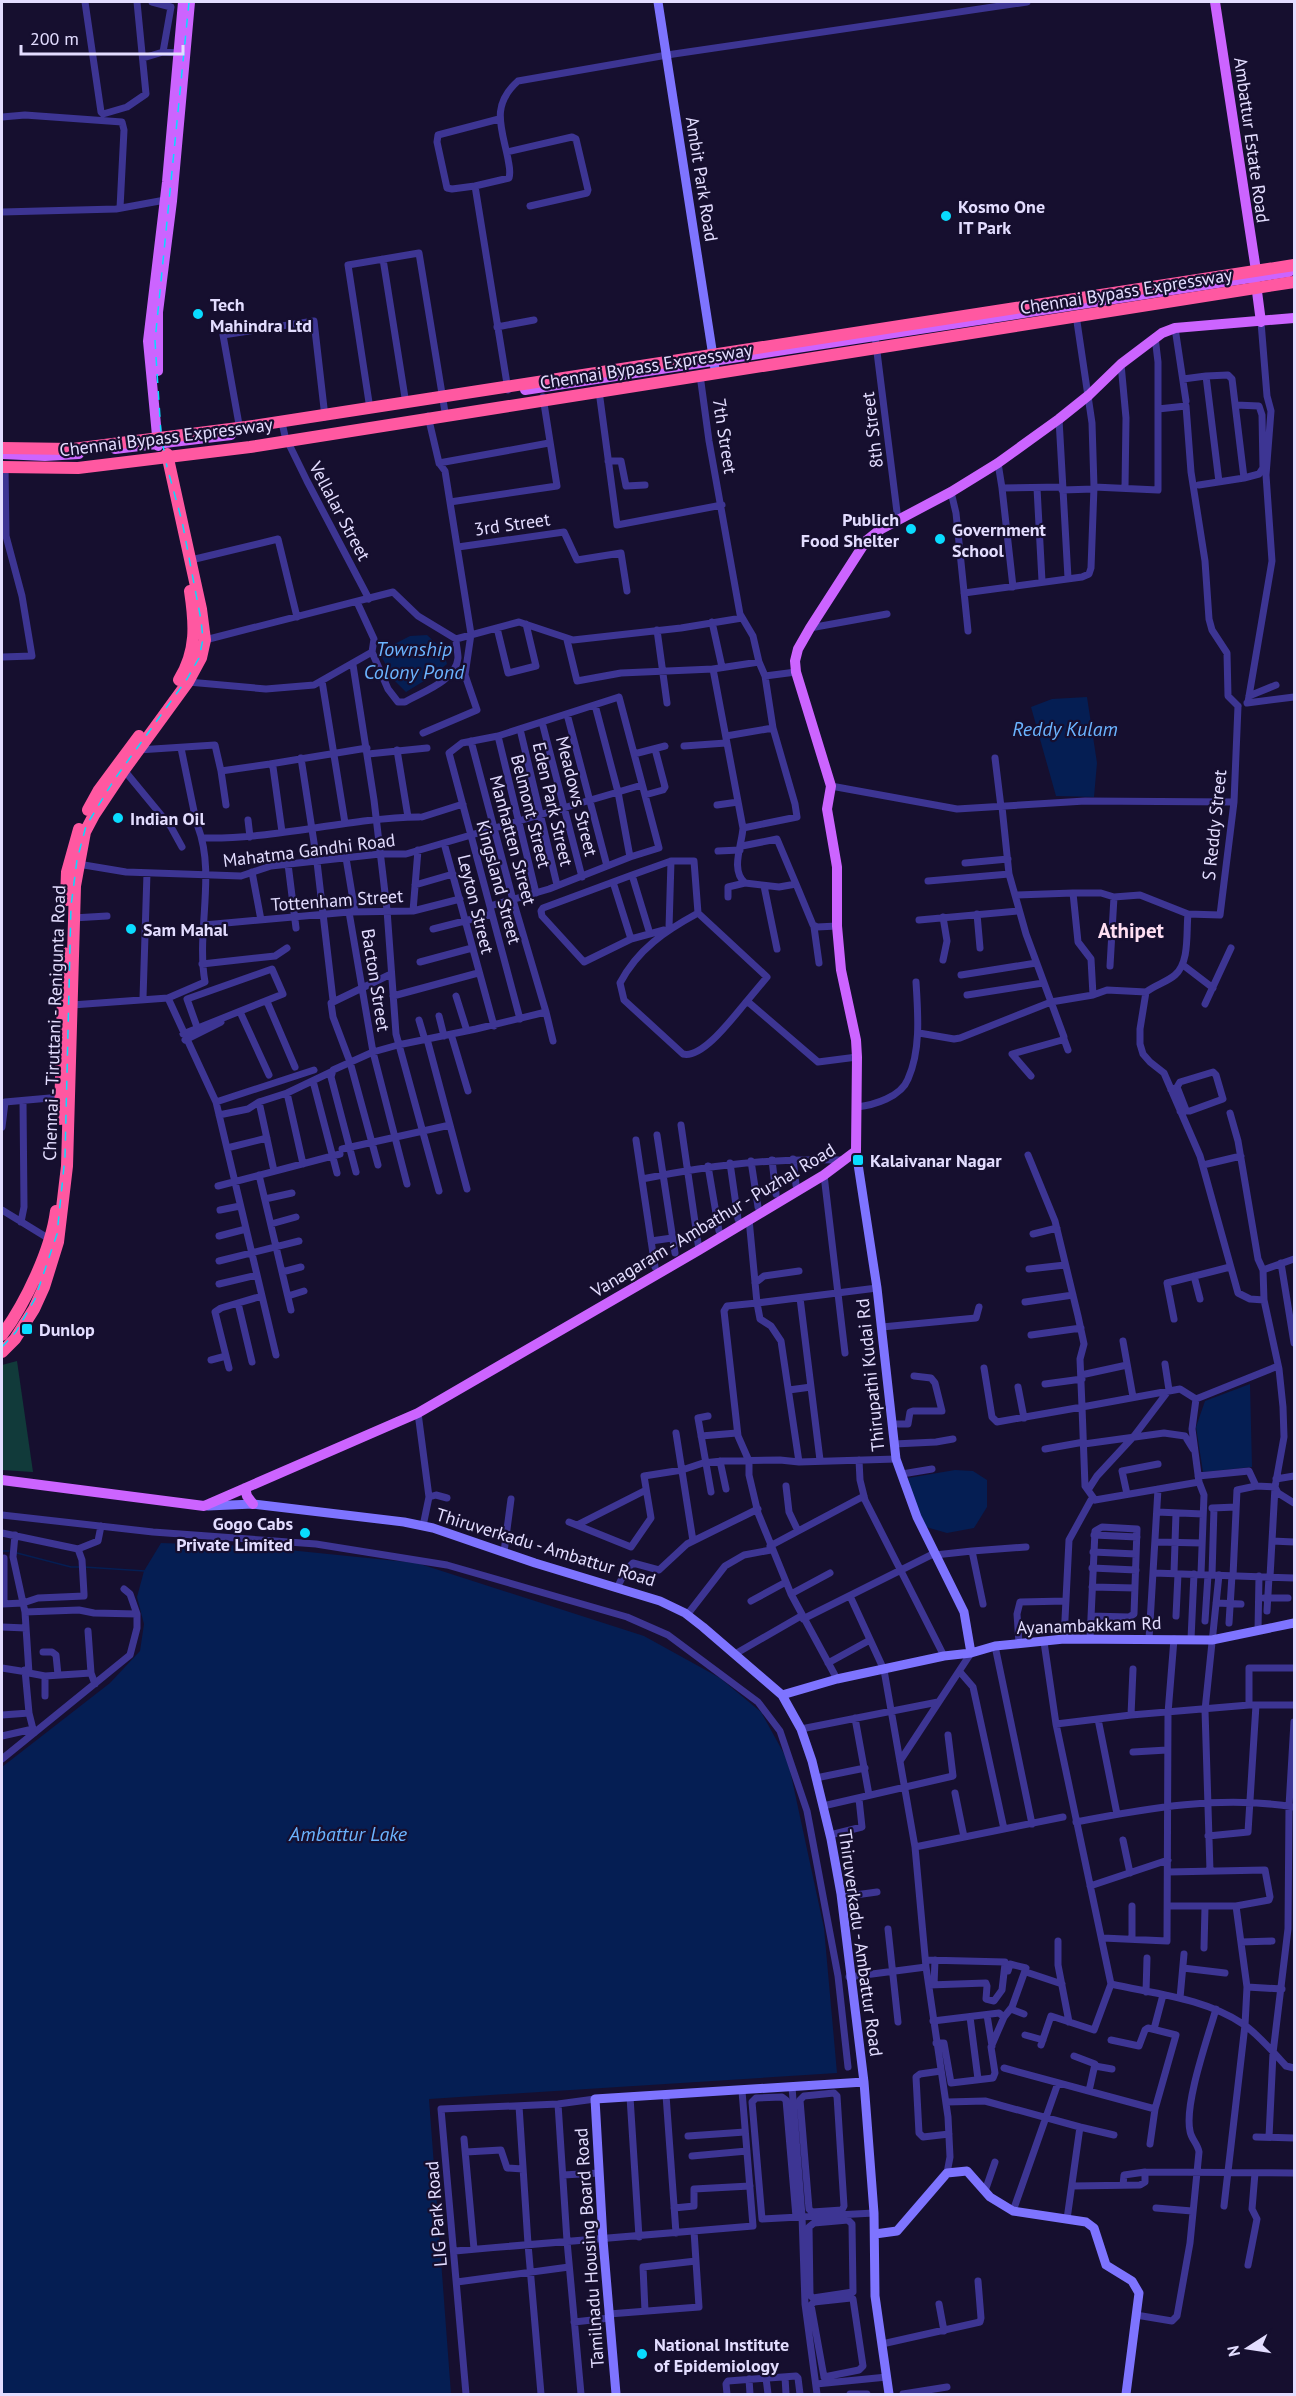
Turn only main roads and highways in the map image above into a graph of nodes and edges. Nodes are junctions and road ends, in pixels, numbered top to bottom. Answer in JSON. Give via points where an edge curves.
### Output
{"nodes":[{"id":1,"x":183,"y":2,"type":"edge"},
{"id":2,"x":190,"y":2,"type":"edge"},
{"id":3,"x":1215,"y":2,"type":"edge"},
{"id":4,"x":1220,"y":2,"type":"edge"},
{"id":5,"x":162,"y":249,"type":"junction"},
{"id":6,"x":1256,"y":256,"type":"junction"},
{"id":7,"x":1294,"y":265,"type":"edge"},
{"id":8,"x":1294,"y":271,"type":"edge"},
{"id":9,"x":1294,"y":278,"type":"edge"},
{"id":10,"x":1259,"y":281,"type":"junction"},
{"id":11,"x":1294,"y":282,"type":"edge"},
{"id":12,"x":1294,"y":318,"type":"edge"},
{"id":13,"x":1262,"y":322,"type":"junction"},
{"id":14,"x":714,"y":365,"type":"junction"},
{"id":15,"x":443,"y":407,"type":"junction"},
{"id":16,"x":284,"y":431,"type":"junction"},
{"id":17,"x":2,"y":448,"type":"edge"},
{"id":18,"x":162,"y":449,"type":"junction"},
{"id":19,"x":2,"y":461,"type":"edge"},
{"id":20,"x":53,"y":1240,"type":"junction"},
{"id":21,"x":2,"y":1335,"type":"edge"},
{"id":22,"x":2,"y":1352,"type":"edge"},
{"id":23,"x":2,"y":1480,"type":"edge"},
{"id":24,"x":245,"y":1488,"type":"junction"},
{"id":25,"x":253,"y":1504,"type":"road end"}],
"edges":[{"from":1,"to":5,"type":"main road","name":"Chennai - Tiruttani - Renigunta Road"},
{"from":2,"to":5,"type":"main road","name":"Chennai - Tiruttani - Renigunta Road"},
{"from":3,"to":6,"type":"main road","name":"Ambattur Estate Road"},
{"from":4,"to":6,"type":"main road","name":"Ambattur Estate Road"},
{"from":5,"to":18,"type":"main road","name":"Chennai - Tiruttani - Renigunta Road","via":[[148,341]]},
{"from":6,"to":10,"type":"main road","name":"Ambattur Estate Road"},
{"from":7,"to":17,"type":"highway","name":"Chennai Bypass Expressway","bridge":true,"via":[[246,427],[73,449]]},
{"from":8,"to":10,"type":"main road"},
{"from":9,"to":10,"type":"main road"},
{"from":10,"to":13,"type":"main road","name":"Ambattur Estate Road"},
{"from":10,"to":14,"type":"main road"},
{"from":11,"to":19,"type":"highway","name":"Chennai Bypass Expressway","bridge":true,"via":[[250,447],[78,468]]},
{"from":12,"to":13,"type":"main road","name":"Vanagaram - Ambathur - Puzhal Road"},
{"from":13,"to":24,"type":"main road","name":"Vanagaram - Ambathur - Puzhal Road","via":[[1175,328],[1155,337],[1089,395],[998,463],[881,529],[866,542],[798,649],[796,672],[831,786],[827,809],[837,867],[841,970],[856,1040],[856,1151],[824,1175],[743,1219],[699,1250],[418,1413]]},
{"from":14,"to":15,"type":"main road","via":[[508,392]]},
{"from":14,"to":15,"type":"main road","via":[[700,372],[599,388]]},
{"from":15,"to":16,"type":"main road","via":[[407,407]]},
{"from":15,"to":16,"type":"main road","via":[[408,419]]},
{"from":16,"to":18,"type":"main road"},
{"from":16,"to":18,"type":"main road","via":[[241,433]]},
{"from":18,"to":19,"type":"main road","via":[[83,463]]},
{"from":18,"to":20,"type":"highway","name":"Chennai - Tiruttani - Renigunta Road","via":[[168,502],[189,586],[195,640],[185,671],[99,790],[72,848],[67,872],[61,1097],[51,1212]]},
{"from":18,"to":20,"type":"highway","name":"Chennai - Tiruttani - Renigunta Road","via":[[191,560],[205,640],[201,658],[188,682],[85,832],[73,918],[67,1166]]},
{"from":20,"to":21,"type":"highway","name":"Chennai - Tiruttani - Renigunta Road","via":[[24,1303]]},
{"from":20,"to":22,"type":"highway","name":"Chennai - Tiruttani - Renigunta Road","via":[[45,1287],[15,1339]]},
{"from":23,"to":24,"type":"main road","name":"Vanagaram - Ambathur - Puzhal Road","via":[[204,1506]]},
{"from":24,"to":25,"type":"main road"}]}
